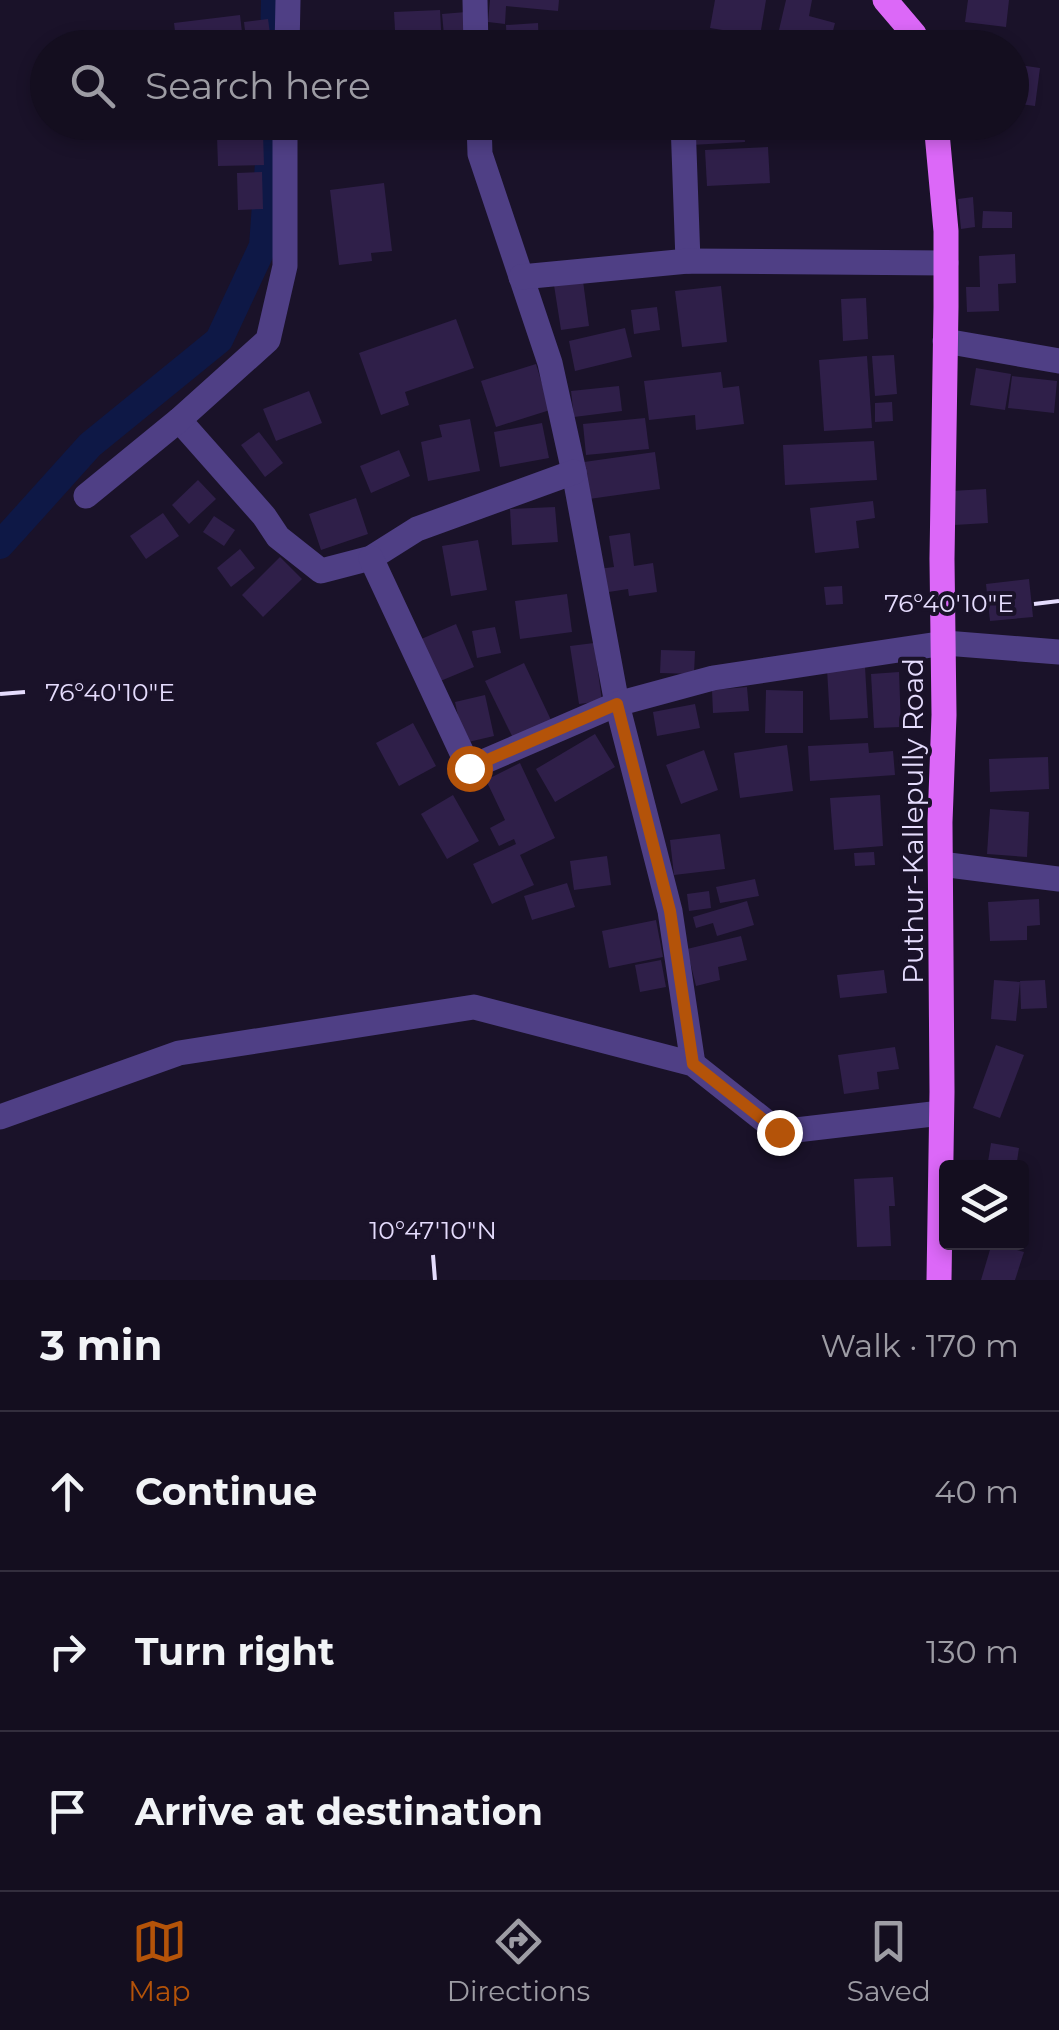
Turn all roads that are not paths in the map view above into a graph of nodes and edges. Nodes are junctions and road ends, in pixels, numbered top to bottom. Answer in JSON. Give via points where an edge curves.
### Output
{"nodes":[{"id":1,"x":288,"y":0,"type":"edge"},
{"id":2,"x":475,"y":0,"type":"edge"},
{"id":3,"x":885,"y":0,"type":"edge"},
{"id":4,"x":287,"y":30,"type":"edge"},
{"id":5,"x":476,"y":30,"type":"edge"},
{"id":6,"x":911,"y":30,"type":"edge"},
{"id":7,"x":285,"y":140,"type":"edge"},
{"id":8,"x":480,"y":140,"type":"edge"},
{"id":9,"x":684,"y":140,"type":"edge"},
{"id":10,"x":938,"y":140,"type":"edge"},
{"id":11,"x":688,"y":261,"type":"junction"},
{"id":12,"x":946,"y":263,"type":"junction"},
{"id":13,"x":521,"y":277,"type":"junction"},
{"id":14,"x":945,"y":341,"type":"junction"},
{"id":15,"x":1059,"y":361,"type":"edge"},
{"id":16,"x":178,"y":420,"type":"junction"},
{"id":17,"x":574,"y":472,"type":"junction"},
{"id":18,"x":86,"y":496,"type":"dead end"},
{"id":19,"x":371,"y":558,"type":"junction"},
{"id":20,"x":944,"y":643,"type":"junction"},
{"id":21,"x":1059,"y":652,"type":"edge"},
{"id":22,"x":617,"y":704,"type":"junction"},
{"id":23,"x":940,"y":864,"type":"junction"},
{"id":24,"x":1059,"y":879,"type":"edge"},
{"id":25,"x":693,"y":1064,"type":"junction"},
{"id":26,"x":941,"y":1113,"type":"junction"},
{"id":27,"x":0,"y":1117,"type":"edge"},
{"id":28,"x":939,"y":1280,"type":"edge"}],
"edges":[{"from":1,"to":4,"type":"street"},
{"from":2,"to":5,"type":"street"},
{"from":3,"to":6,"type":"main road"},
{"from":7,"to":16,"type":"street","via":[[285,266],[268,340]]},
{"from":8,"to":13,"type":"street"},
{"from":9,"to":11,"type":"street"},
{"from":10,"to":12,"type":"main road","name":"Puthur-Kallepully Road"},
{"from":11,"to":12,"type":"street"},
{"from":11,"to":13,"type":"street"},
{"from":12,"to":14,"type":"main road","name":"Puthur-Kallepully Road"},
{"from":13,"to":17,"type":"street","via":[[550,363]]},
{"from":14,"to":15,"type":"street"},
{"from":14,"to":20,"type":"main road","name":"Puthur-Kallepully Road"},
{"from":16,"to":18,"type":"street"},
{"from":16,"to":19,"type":"street","via":[[278,537],[321,571]]},
{"from":17,"to":19,"type":"street","via":[[417,529]]},
{"from":17,"to":22,"type":"street"},
{"from":19,"to":22,"type":"street","via":[[469,768]]},
{"from":20,"to":21,"type":"street"},
{"from":20,"to":22,"type":"street","via":[[712,678]]},
{"from":20,"to":23,"type":"main road","name":"Puthur-Kallepully Road"},
{"from":22,"to":25,"type":"street","via":[[670,911]]},
{"from":23,"to":24,"type":"street"},
{"from":23,"to":26,"type":"main road","name":"Puthur-Kallepully Road"},
{"from":25,"to":26,"type":"street","via":[[779,1132]]},
{"from":25,"to":27,"type":"street","via":[[474,1007],[179,1054]]},
{"from":26,"to":28,"type":"main road","name":"Puthur-Kallepully Road"}]}
